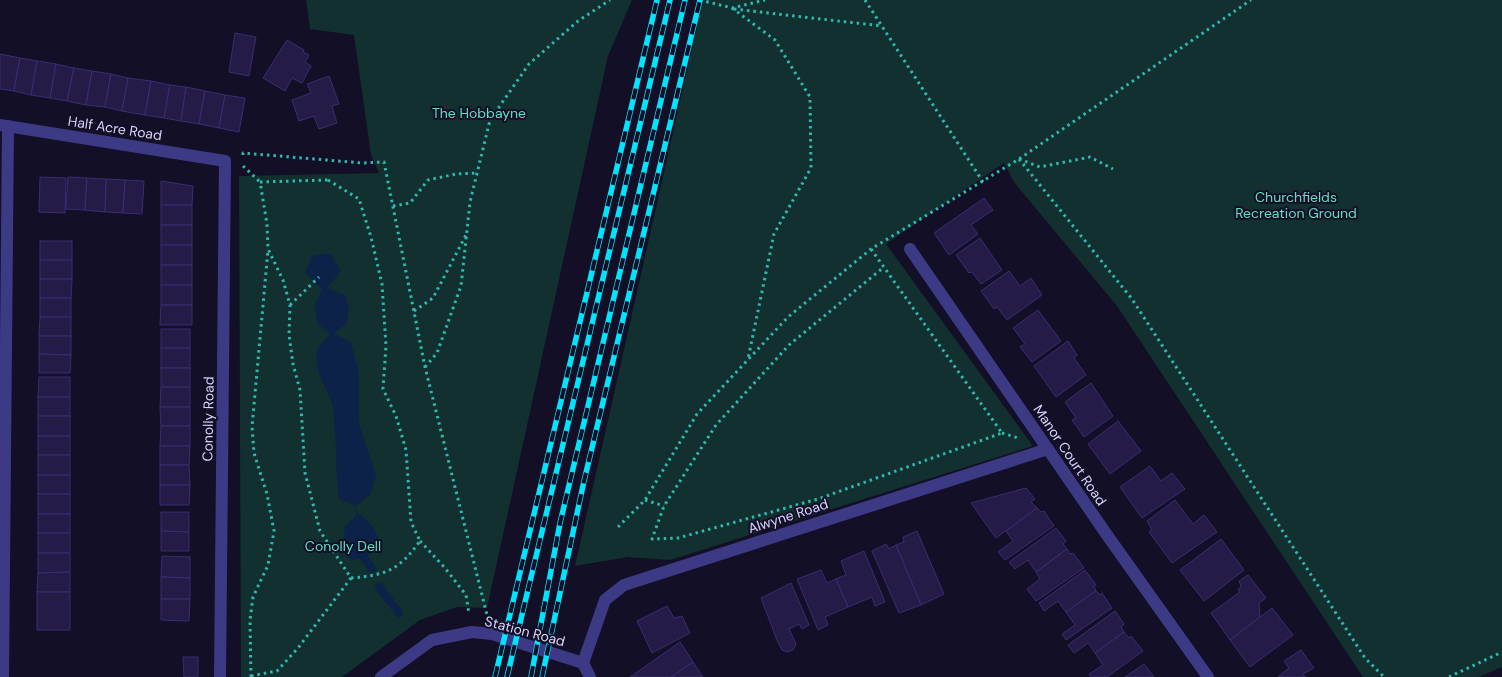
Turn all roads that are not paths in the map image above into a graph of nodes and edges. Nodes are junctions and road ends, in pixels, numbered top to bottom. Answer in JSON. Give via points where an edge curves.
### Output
{"nodes":[{"id":1,"x":4,"y":125,"type":"edge"},
{"id":2,"x":225,"y":162,"type":"joint"},
{"id":3,"x":910,"y":249,"type":"dead end"},
{"id":4,"x":1048,"y":449,"type":"junction"},
{"id":5,"x":583,"y":663,"type":"junction"},
{"id":6,"x":3,"y":677,"type":"edge"},
{"id":7,"x":220,"y":677,"type":"edge"},
{"id":8,"x":381,"y":677,"type":"edge"},
{"id":9,"x":590,"y":677,"type":"edge"},
{"id":10,"x":1208,"y":677,"type":"edge"}],
"edges":[{"from":1,"to":2,"type":"street","name":"Half Acre Road"},
{"from":1,"to":6,"type":"street"},
{"from":2,"to":7,"type":"street","name":"Conolly Road"},
{"from":3,"to":4,"type":"street","name":"Manor Court Road"},
{"from":4,"to":5,"type":"street","name":"Alwyne Road","via":[[624,585],[604,600]]},
{"from":4,"to":10,"type":"street","name":"Manor Court Road"},
{"from":5,"to":8,"type":"street","name":"Station Road","via":[[477,633],[432,640]]},
{"from":5,"to":9,"type":"street"}]}
